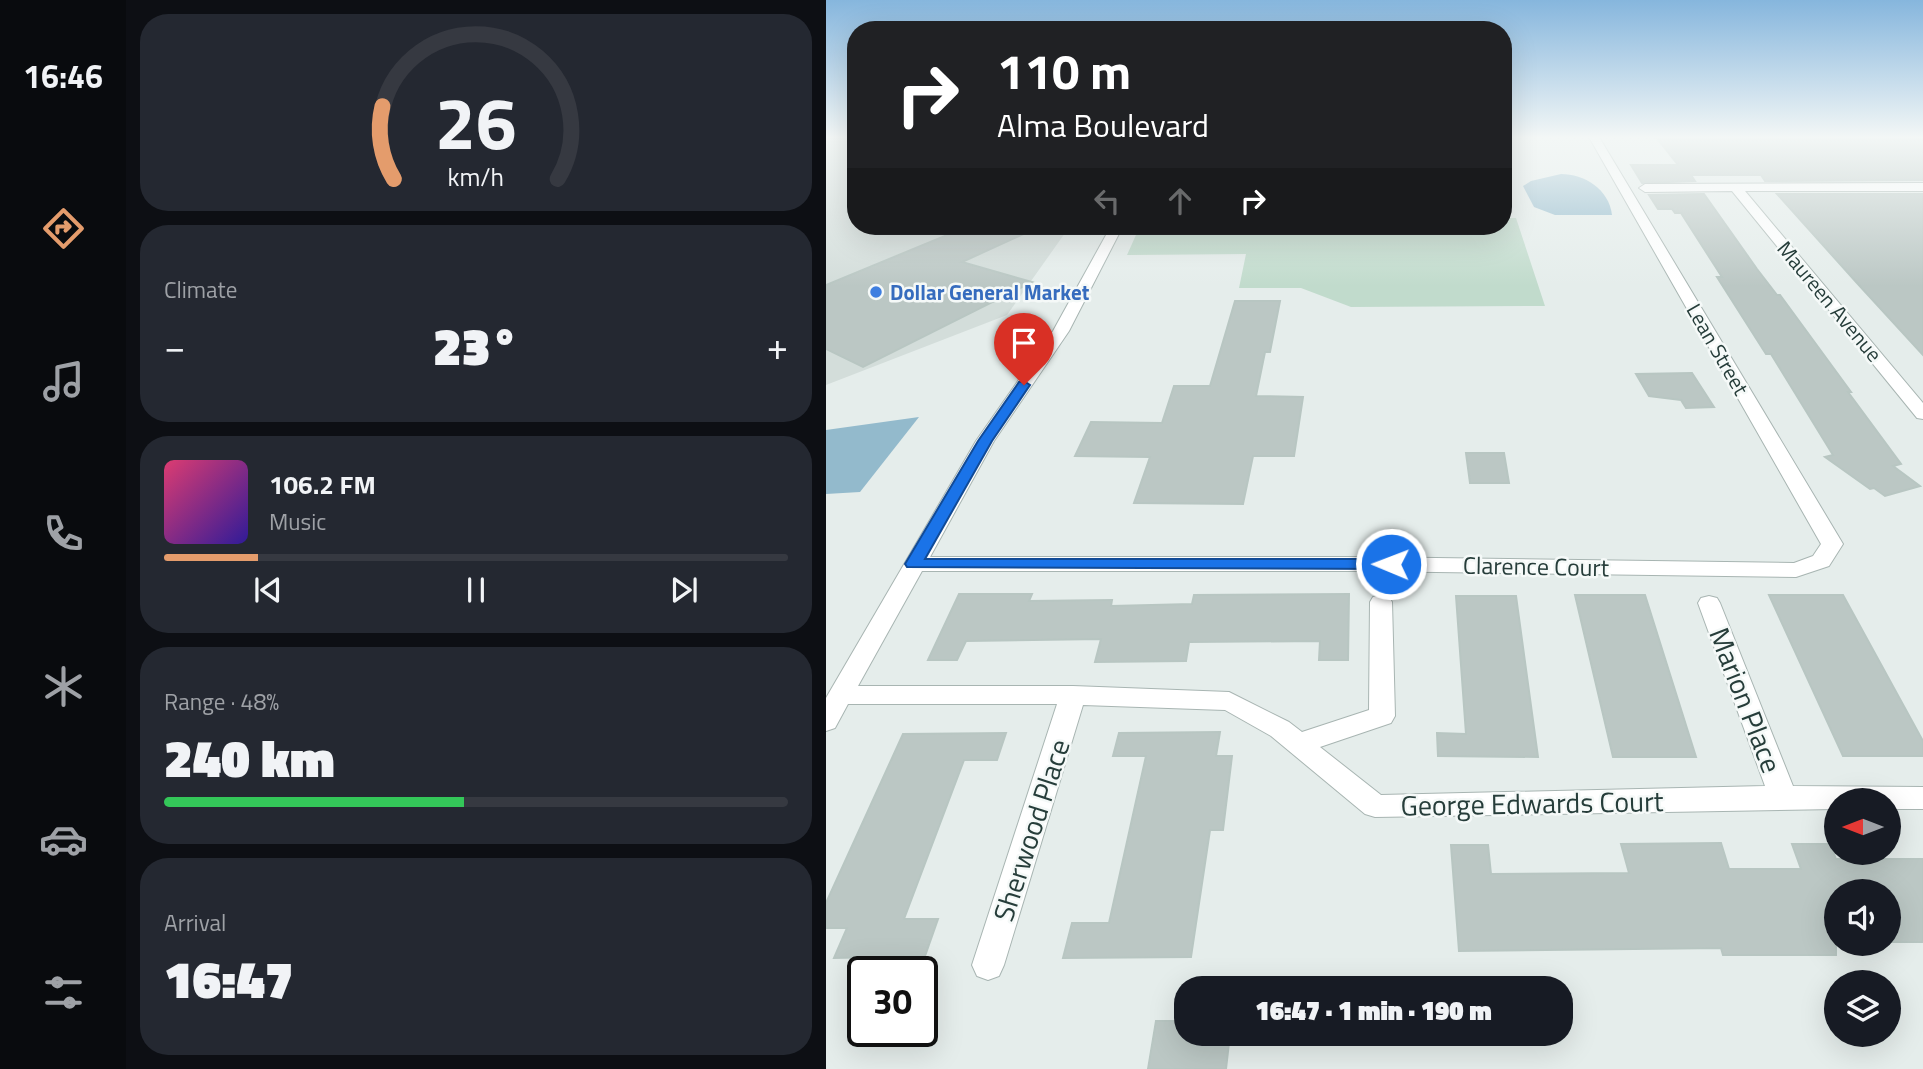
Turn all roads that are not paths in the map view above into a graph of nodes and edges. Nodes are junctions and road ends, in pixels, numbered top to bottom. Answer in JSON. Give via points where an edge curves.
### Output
{"nodes":[{"id":1,"x":1623,"y":187,"type":"edge"},
{"id":2,"x":1736,"y":187,"type":"junction"},
{"id":3,"x":1923,"y":187,"type":"edge"},
{"id":4,"x":1645,"y":188,"type":"dead end"},
{"id":5,"x":1112,"y":235,"type":"edge"},
{"id":6,"x":1923,"y":414,"type":"edge"},
{"id":7,"x":1821,"y":561,"type":"joint"},
{"id":8,"x":913,"y":564,"type":"junction"},
{"id":9,"x":1381,"y":602,"type":"dead end"},
{"id":10,"x":1709,"y":603,"type":"dead end"},
{"id":11,"x":840,"y":695,"type":"junction"},
{"id":12,"x":1073,"y":695,"type":"junction"},
{"id":13,"x":826,"y":721,"type":"edge"},
{"id":14,"x":1300,"y":743,"type":"junction"},
{"id":15,"x":1783,"y":797,"type":"junction"},
{"id":16,"x":1923,"y":798,"type":"edge"},
{"id":17,"x":988,"y":965,"type":"dead end"}],
"edges":[{"from":1,"to":7,"type":"street","name":"Lean Street","via":[[1832,544]]},
{"from":2,"to":3,"type":"street"},
{"from":2,"to":4,"type":"street"},
{"from":2,"to":6,"type":"street","name":"Maureen Avenue"},
{"from":5,"to":8,"type":"street","via":[[1061,331],[985,441]]},
{"from":7,"to":8,"type":"street","name":"Clarence Court","via":[[1796,570]]},
{"from":8,"to":11,"type":"street"},
{"from":9,"to":14,"type":"street","via":[[1382,716]]},
{"from":10,"to":15,"type":"street","name":"Marion Place"},
{"from":11,"to":12,"type":"street","name":"George Edwards Court"},
{"from":11,"to":13,"type":"street"},
{"from":12,"to":14,"type":"street","name":"George Edwards Court","via":[[1229,701]]},
{"from":12,"to":17,"type":"street","name":"Sherwood Place"},
{"from":14,"to":15,"type":"street","name":"George Edwards Court","via":[[1375,806]]},
{"from":15,"to":16,"type":"street","name":"George Edwards Court"}]}
